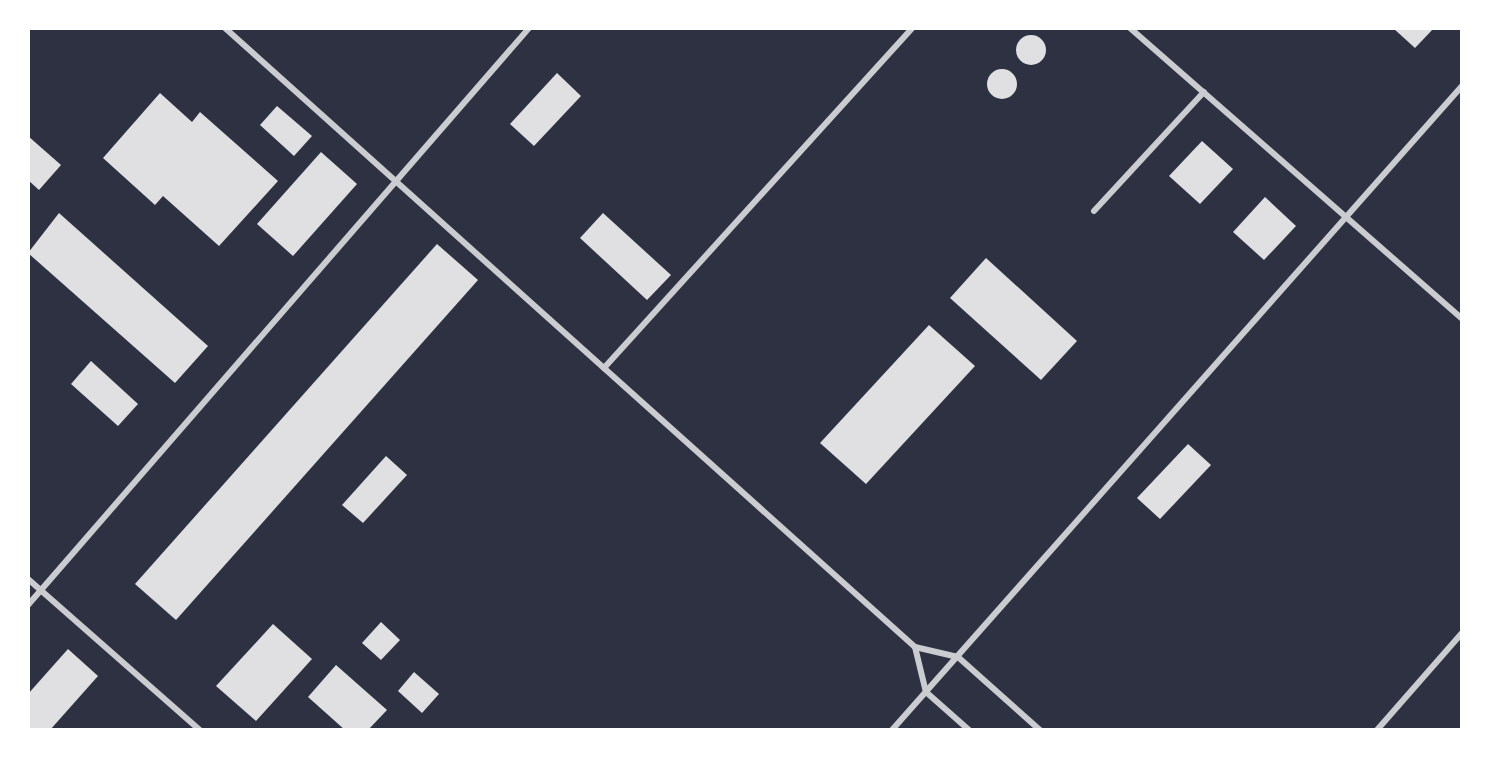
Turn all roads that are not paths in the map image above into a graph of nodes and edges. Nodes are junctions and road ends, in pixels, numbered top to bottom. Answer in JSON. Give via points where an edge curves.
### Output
{"nodes":[{"id":1,"x":225,"y":28,"type":"edge"},
{"id":2,"x":529,"y":28,"type":"edge"},
{"id":3,"x":912,"y":28,"type":"edge"},
{"id":4,"x":1130,"y":28,"type":"edge"},
{"id":5,"x":1462,"y":86,"type":"edge"},
{"id":6,"x":1204,"y":92,"type":"junction"},
{"id":7,"x":396,"y":178,"type":"junction"},
{"id":8,"x":1094,"y":211,"type":"dead end"},
{"id":9,"x":1344,"y":215,"type":"junction"},
{"id":10,"x":1462,"y":319,"type":"edge"},
{"id":11,"x":604,"y":368,"type":"junction"},
{"id":12,"x":28,"y":579,"type":"edge"},
{"id":13,"x":41,"y":590,"type":"junction"},
{"id":14,"x":28,"y":605,"type":"edge"},
{"id":15,"x":1462,"y":633,"type":"edge"},
{"id":16,"x":915,"y":647,"type":"junction"},
{"id":17,"x":958,"y":657,"type":"junction"},
{"id":18,"x":926,"y":692,"type":"junction"},
{"id":19,"x":200,"y":730,"type":"edge"},
{"id":20,"x":892,"y":730,"type":"edge"},
{"id":21,"x":969,"y":730,"type":"edge"},
{"id":22,"x":1040,"y":730,"type":"edge"},
{"id":23,"x":1377,"y":730,"type":"edge"}],
"edges":[{"from":1,"to":7,"type":"lane"},
{"from":2,"to":7,"type":"lane"},
{"from":3,"to":11,"type":"lane"},
{"from":4,"to":6,"type":"lane"},
{"from":5,"to":9,"type":"lane"},
{"from":6,"to":8,"type":"lane"},
{"from":6,"to":9,"type":"lane"},
{"from":7,"to":11,"type":"lane"},
{"from":7,"to":13,"type":"lane"},
{"from":9,"to":10,"type":"lane"},
{"from":9,"to":17,"type":"lane"},
{"from":11,"to":16,"type":"lane"},
{"from":12,"to":13,"type":"lane"},
{"from":13,"to":14,"type":"lane"},
{"from":13,"to":19,"type":"lane"},
{"from":15,"to":23,"type":"lane"},
{"from":16,"to":17,"type":"lane"},
{"from":16,"to":18,"type":"lane"},
{"from":17,"to":18,"type":"lane"},
{"from":17,"to":22,"type":"lane"},
{"from":18,"to":20,"type":"lane"},
{"from":18,"to":21,"type":"lane"}]}
